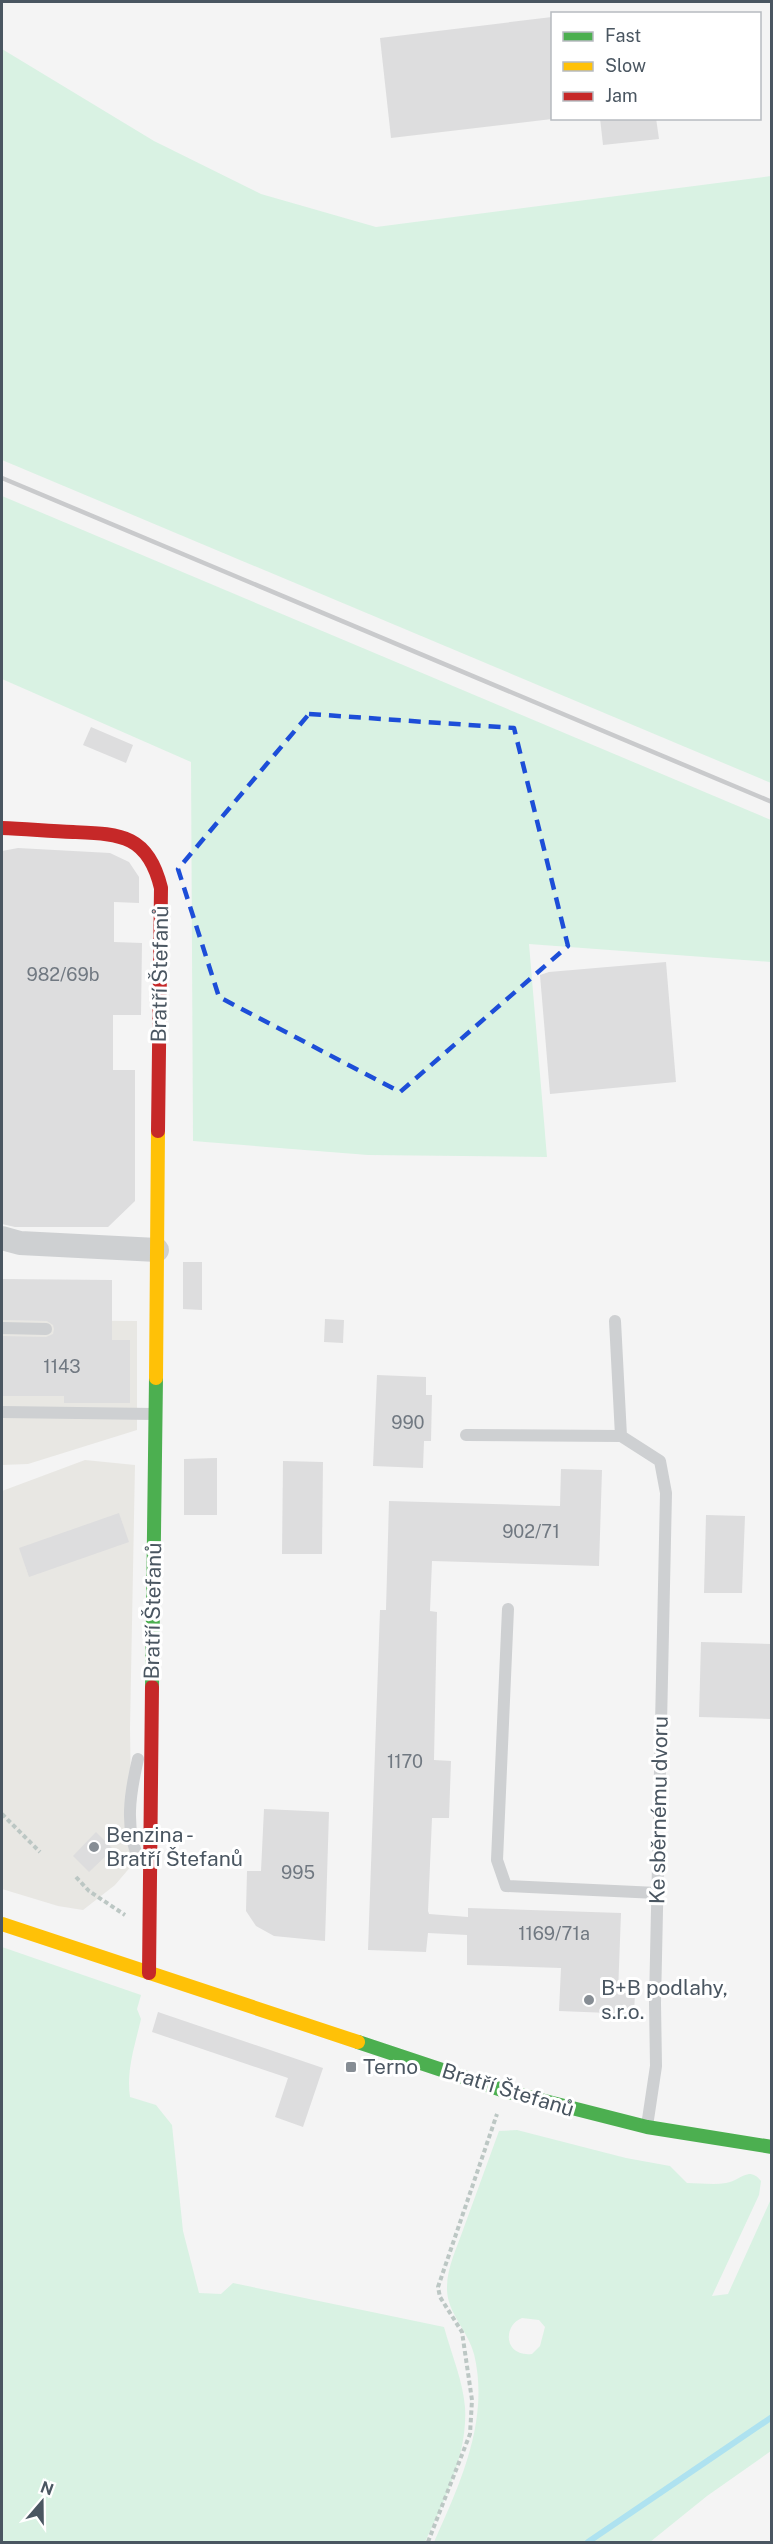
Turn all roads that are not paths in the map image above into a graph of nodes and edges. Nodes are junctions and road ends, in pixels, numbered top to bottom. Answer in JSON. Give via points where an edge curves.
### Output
{"nodes":[{"id":1,"x":2,"y":828,"type":"edge"},
{"id":2,"x":2,"y":1238,"type":"edge"},
{"id":3,"x":157,"y":1250,"type":"junction"},
{"id":4,"x":615,"y":1321,"type":"dead end"},
{"id":5,"x":2,"y":1329,"type":"edge"},
{"id":6,"x":46,"y":1329,"type":"dead end"},
{"id":7,"x":2,"y":1412,"type":"edge"},
{"id":8,"x":155,"y":1414,"type":"junction"},
{"id":9,"x":466,"y":1435,"type":"dead end"},
{"id":10,"x":621,"y":1436,"type":"junction"},
{"id":11,"x":508,"y":1609,"type":"dead end"},
{"id":12,"x":152,"y":1702,"type":"junction"},
{"id":13,"x":150,"y":1880,"type":"junction"},
{"id":14,"x":657,"y":1893,"type":"junction"},
{"id":15,"x":2,"y":1924,"type":"edge"},
{"id":16,"x":149,"y":1973,"type":"junction"},
{"id":17,"x":647,"y":2127,"type":"junction"},
{"id":18,"x":771,"y":2147,"type":"edge"}],
"edges":[{"from":1,"to":3,"type":"street","name":"Bratří Štefanů","via":[[114,834],[144,849],[157,867],[161,888]]},
{"from":2,"to":3,"type":"street","via":[[20,1243]]},
{"from":3,"to":8,"type":"street","name":"Bratří Štefanů"},
{"from":4,"to":10,"type":"lane"},
{"from":5,"to":6,"type":"lane"},
{"from":7,"to":8,"type":"lane"},
{"from":8,"to":12,"type":"street","name":"Bratří Štefanů"},
{"from":9,"to":10,"type":"lane"},
{"from":10,"to":14,"type":"lane","name":"Ke sběrnému dvoru","via":[[660,1461],[666,1493]]},
{"from":11,"to":14,"type":"lane","via":[[497,1860],[506,1886]]},
{"from":12,"to":13,"type":"street","name":"Bratří Štefanů"},
{"from":12,"to":13,"type":"lane","via":[[132,1782],[129,1822],[133,1847]]},
{"from":13,"to":16,"type":"street","name":"Bratří Štefanů"},
{"from":14,"to":17,"type":"lane","name":"Ke sběrnému dvoru","via":[[656,2066]]},
{"from":15,"to":16,"type":"street","name":"Bratří Štefanů"},
{"from":16,"to":17,"type":"street","name":"Bratří Štefanů","via":[[505,2091]]},
{"from":17,"to":18,"type":"street","name":"Bratří Štefanů"}]}
